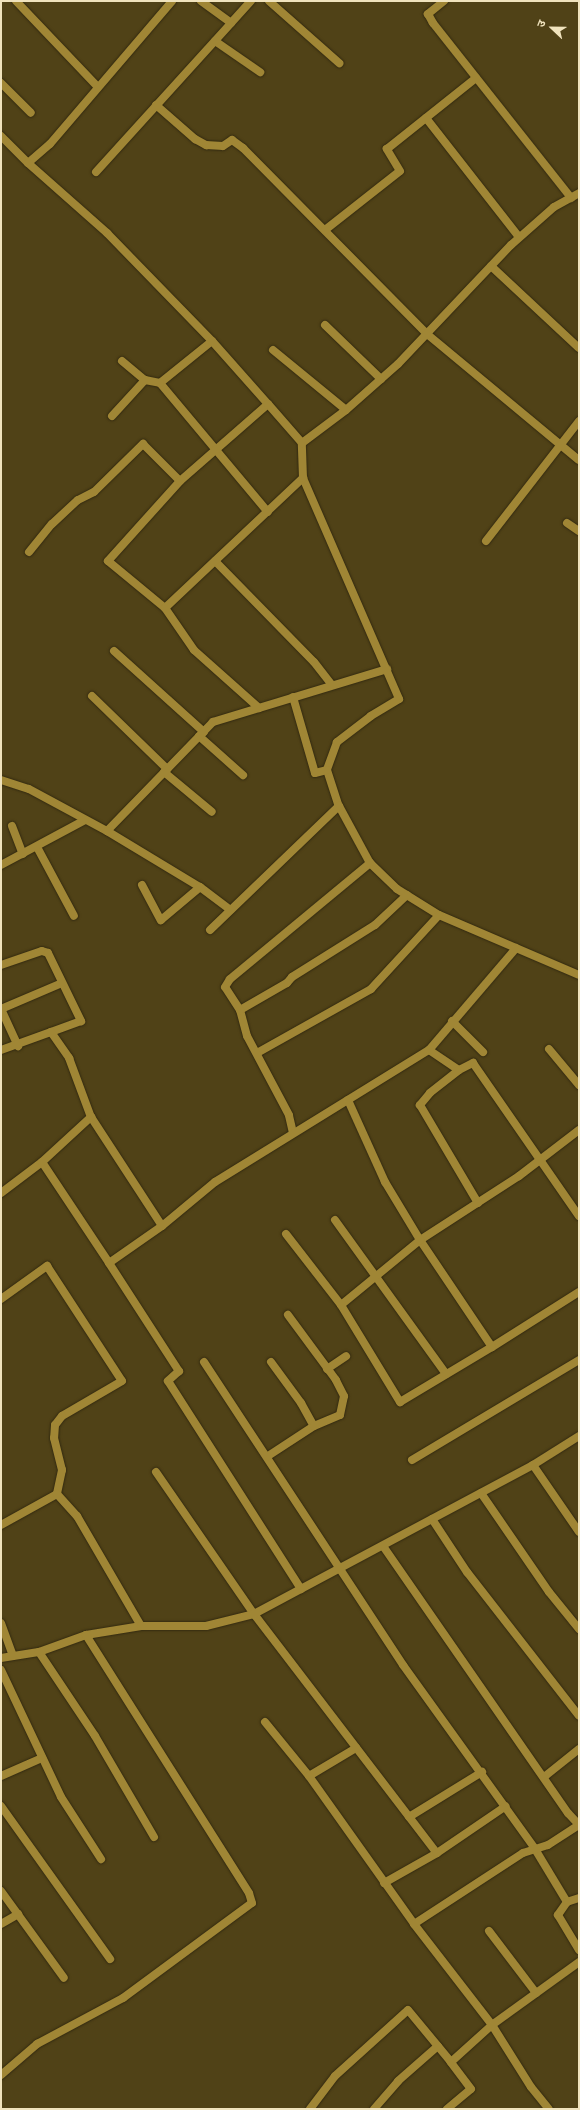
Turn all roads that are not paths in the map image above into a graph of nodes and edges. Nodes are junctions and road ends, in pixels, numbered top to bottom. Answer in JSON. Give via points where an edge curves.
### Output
{"nodes":[{"id":1,"x":16,"y":1,"type":"edge"},
{"id":2,"x":172,"y":1,"type":"edge"},
{"id":3,"x":201,"y":1,"type":"edge"},
{"id":4,"x":251,"y":1,"type":"edge"},
{"id":5,"x":269,"y":1,"type":"edge"},
{"id":6,"x":444,"y":1,"type":"edge"},
{"id":7,"x":231,"y":24,"type":"junction"},
{"id":8,"x":215,"y":41,"type":"junction"},
{"id":9,"x":339,"y":62,"type":"dead end"},
{"id":10,"x":260,"y":72,"type":"dead end"},
{"id":11,"x":476,"y":78,"type":"junction"},
{"id":12,"x":1,"y":83,"type":"edge"},
{"id":13,"x":97,"y":86,"type":"junction"},
{"id":14,"x":156,"y":106,"type":"junction"},
{"id":15,"x":31,"y":113,"type":"dead end"},
{"id":16,"x":426,"y":118,"type":"junction"},
{"id":17,"x":1,"y":136,"type":"edge"},
{"id":18,"x":28,"y":163,"type":"junction"},
{"id":19,"x":96,"y":172,"type":"dead end"},
{"id":20,"x":579,"y":193,"type":"edge"},
{"id":21,"x":571,"y":198,"type":"junction"},
{"id":22,"x":325,"y":230,"type":"junction"},
{"id":23,"x":519,"y":237,"type":"junction"},
{"id":24,"x":491,"y":266,"type":"junction"},
{"id":25,"x":325,"y":325,"type":"dead end"},
{"id":26,"x":427,"y":334,"type":"junction"},
{"id":27,"x":212,"y":341,"type":"junction"},
{"id":28,"x":579,"y":348,"type":"edge"},
{"id":29,"x":273,"y":350,"type":"dead end"},
{"id":30,"x":122,"y":361,"type":"dead end"},
{"id":31,"x":381,"y":378,"type":"junction"},
{"id":32,"x":145,"y":380,"type":"junction"},
{"id":33,"x":160,"y":383,"type":"junction"},
{"id":34,"x":268,"y":404,"type":"junction"},
{"id":35,"x":346,"y":410,"type":"junction"},
{"id":36,"x":112,"y":416,"type":"dead end"},
{"id":37,"x":579,"y":421,"type":"edge"},
{"id":38,"x":302,"y":443,"type":"junction"},
{"id":39,"x":560,"y":443,"type":"junction"},
{"id":40,"x":217,"y":449,"type":"junction"},
{"id":41,"x":579,"y":460,"type":"edge"},
{"id":42,"x":303,"y":478,"type":"junction"},
{"id":43,"x":180,"y":481,"type":"junction"},
{"id":44,"x":268,"y":512,"type":"junction"},
{"id":45,"x":567,"y":522,"type":"dead end"},
{"id":46,"x":579,"y":531,"type":"edge"},
{"id":47,"x":486,"y":541,"type":"dead end"},
{"id":48,"x":29,"y":552,"type":"dead end"},
{"id":49,"x":215,"y":561,"type":"junction"},
{"id":50,"x":165,"y":608,"type":"junction"},
{"id":51,"x":114,"y":651,"type":"dead end"},
{"id":52,"x":388,"y":669,"type":"junction"},
{"id":53,"x":332,"y":685,"type":"junction"},
{"id":54,"x":92,"y":696,"type":"dead end"},
{"id":55,"x":293,"y":697,"type":"junction"},
{"id":56,"x":259,"y":708,"type":"junction"},
{"id":57,"x":201,"y":734,"type":"junction"},
{"id":58,"x":327,"y":770,"type":"junction"},
{"id":59,"x":166,"y":771,"type":"junction"},
{"id":60,"x":243,"y":775,"type":"dead end"},
{"id":61,"x":1,"y":780,"type":"edge"},
{"id":62,"x":339,"y":806,"type":"junction"},
{"id":63,"x":212,"y":812,"type":"dead end"},
{"id":64,"x":85,"y":820,"type":"junction"},
{"id":65,"x":12,"y":826,"type":"dead end"},
{"id":66,"x":107,"y":831,"type":"junction"},
{"id":67,"x":37,"y":847,"type":"junction"},
{"id":68,"x":23,"y":854,"type":"junction"},
{"id":69,"x":370,"y":863,"type":"junction"},
{"id":70,"x":1,"y":865,"type":"edge"},
{"id":71,"x":142,"y":885,"type":"dead end"},
{"id":72,"x":200,"y":887,"type":"junction"},
{"id":73,"x":407,"y":895,"type":"junction"},
{"id":74,"x":230,"y":910,"type":"junction"},
{"id":75,"x":439,"y":915,"type":"junction"},
{"id":76,"x":74,"y":916,"type":"dead end"},
{"id":77,"x":210,"y":930,"type":"dead end"},
{"id":78,"x":516,"y":948,"type":"junction"},
{"id":79,"x":1,"y":965,"type":"edge"},
{"id":80,"x":579,"y":975,"type":"edge"},
{"id":81,"x":62,"y":983,"type":"junction"},
{"id":82,"x":1,"y":1009,"type":"edge"},
{"id":83,"x":240,"y":1010,"type":"junction"},
{"id":84,"x":452,"y":1021,"type":"junction"},
{"id":85,"x":51,"y":1032,"type":"junction"},
{"id":86,"x":18,"y":1046,"type":"junction"},
{"id":87,"x":549,"y":1049,"type":"dead end"},
{"id":88,"x":1,"y":1050,"type":"edge"},
{"id":89,"x":429,"y":1050,"type":"junction"},
{"id":90,"x":483,"y":1052,"type":"dead end"},
{"id":91,"x":257,"y":1053,"type":"junction"},
{"id":92,"x":459,"y":1070,"type":"junction"},
{"id":93,"x":579,"y":1086,"type":"edge"},
{"id":94,"x":348,"y":1100,"type":"junction"},
{"id":95,"x":91,"y":1117,"type":"junction"},
{"id":96,"x":579,"y":1130,"type":"edge"},
{"id":97,"x":293,"y":1133,"type":"junction"},
{"id":98,"x":540,"y":1160,"type":"junction"},
{"id":99,"x":42,"y":1162,"type":"junction"},
{"id":100,"x":1,"y":1193,"type":"edge"},
{"id":101,"x":478,"y":1203,"type":"junction"},
{"id":102,"x":579,"y":1216,"type":"edge"},
{"id":103,"x":335,"y":1220,"type":"dead end"},
{"id":104,"x":162,"y":1226,"type":"junction"},
{"id":105,"x":286,"y":1234,"type":"dead end"},
{"id":106,"x":420,"y":1240,"type":"junction"},
{"id":107,"x":109,"y":1263,"type":"junction"},
{"id":108,"x":377,"y":1276,"type":"junction"},
{"id":109,"x":579,"y":1292,"type":"edge"},
{"id":110,"x":1,"y":1299,"type":"edge"},
{"id":111,"x":341,"y":1305,"type":"junction"},
{"id":112,"x":288,"y":1316,"type":"dead end"},
{"id":113,"x":492,"y":1347,"type":"junction"},
{"id":114,"x":346,"y":1356,"type":"dead end"},
{"id":115,"x":579,"y":1360,"type":"edge"},
{"id":116,"x":204,"y":1362,"type":"dead end"},
{"id":117,"x":271,"y":1362,"type":"dead end"},
{"id":118,"x":328,"y":1369,"type":"junction"},
{"id":119,"x":446,"y":1374,"type":"junction"},
{"id":120,"x":314,"y":1426,"type":"junction"},
{"id":121,"x":579,"y":1436,"type":"edge"},
{"id":122,"x":268,"y":1456,"type":"junction"},
{"id":123,"x":412,"y":1460,"type":"dead end"},
{"id":124,"x":532,"y":1465,"type":"junction"},
{"id":125,"x":156,"y":1472,"type":"dead end"},
{"id":126,"x":481,"y":1493,"type":"junction"},
{"id":127,"x":57,"y":1494,"type":"junction"},
{"id":128,"x":432,"y":1519,"type":"junction"},
{"id":129,"x":1,"y":1525,"type":"edge"},
{"id":130,"x":579,"y":1532,"type":"edge"},
{"id":131,"x":383,"y":1546,"type":"junction"},
{"id":132,"x":339,"y":1569,"type":"junction"},
{"id":133,"x":301,"y":1589,"type":"junction"},
{"id":134,"x":254,"y":1614,"type":"junction"},
{"id":135,"x":1,"y":1623,"type":"edge"},
{"id":136,"x":141,"y":1626,"type":"junction"},
{"id":137,"x":579,"y":1629,"type":"edge"},
{"id":138,"x":86,"y":1635,"type":"junction"},
{"id":139,"x":39,"y":1652,"type":"junction"},
{"id":140,"x":13,"y":1656,"type":"junction"},
{"id":141,"x":1,"y":1658,"type":"edge"},
{"id":142,"x":1,"y":1670,"type":"edge"},
{"id":143,"x":579,"y":1716,"type":"edge"},
{"id":144,"x":265,"y":1722,"type":"dead end"},
{"id":145,"x":356,"y":1748,"type":"junction"},
{"id":146,"x":579,"y":1749,"type":"edge"},
{"id":147,"x":42,"y":1758,"type":"junction"},
{"id":148,"x":482,"y":1772,"type":"junction"},
{"id":149,"x":1,"y":1776,"type":"edge"},
{"id":150,"x":309,"y":1776,"type":"junction"},
{"id":151,"x":544,"y":1777,"type":"junction"},
{"id":152,"x":1,"y":1806,"type":"edge"},
{"id":153,"x":506,"y":1806,"type":"junction"},
{"id":154,"x":409,"y":1817,"type":"junction"},
{"id":155,"x":579,"y":1825,"type":"edge"},
{"id":156,"x":154,"y":1837,"type":"dead end"},
{"id":157,"x":536,"y":1849,"type":"junction"},
{"id":158,"x":437,"y":1853,"type":"junction"},
{"id":159,"x":101,"y":1859,"type":"dead end"},
{"id":160,"x":384,"y":1882,"type":"junction"},
{"id":161,"x":1,"y":1891,"type":"edge"},
{"id":162,"x":579,"y":1898,"type":"edge"},
{"id":163,"x":568,"y":1902,"type":"junction"},
{"id":164,"x":18,"y":1914,"type":"junction"},
{"id":165,"x":1,"y":1924,"type":"edge"},
{"id":166,"x":414,"y":1924,"type":"junction"},
{"id":167,"x":489,"y":1931,"type":"dead end"},
{"id":168,"x":579,"y":1950,"type":"edge"},
{"id":169,"x":110,"y":1959,"type":"dead end"},
{"id":170,"x":579,"y":1962,"type":"edge"},
{"id":171,"x":64,"y":1978,"type":"dead end"},
{"id":172,"x":536,"y":1993,"type":"junction"},
{"id":173,"x":492,"y":2025,"type":"junction"},
{"id":174,"x":438,"y":2046,"type":"junction"},
{"id":175,"x":451,"y":2062,"type":"junction"},
{"id":176,"x":1,"y":2075,"type":"edge"},
{"id":177,"x":310,"y":2109,"type":"edge"},
{"id":178,"x":374,"y":2109,"type":"edge"},
{"id":179,"x":447,"y":2109,"type":"edge"},
{"id":180,"x":549,"y":2109,"type":"edge"}],
"edges":[{"from":1,"to":13,"type":"street"},
{"from":2,"to":13,"type":"street"},
{"from":3,"to":7,"type":"street"},
{"from":4,"to":7,"type":"street"},
{"from":5,"to":9,"type":"street"},
{"from":6,"to":11,"type":"street","via":[[428,14]]},
{"from":7,"to":8,"type":"street"},
{"from":8,"to":10,"type":"street"},
{"from":8,"to":14,"type":"street"},
{"from":11,"to":16,"type":"street"},
{"from":11,"to":21,"type":"street"},
{"from":12,"to":15,"type":"street"},
{"from":13,"to":18,"type":"street","via":[[50,144]]},
{"from":14,"to":19,"type":"street"},
{"from":14,"to":22,"type":"street","via":[[195,139],[206,145],[223,146],[232,140]]},
{"from":16,"to":22,"type":"street","via":[[387,149],[400,171]]},
{"from":16,"to":23,"type":"street"},
{"from":17,"to":18,"type":"street"},
{"from":18,"to":27,"type":"street","via":[[108,233]]},
{"from":20,"to":21,"type":"street"},
{"from":21,"to":23,"type":"street","via":[[554,207]]},
{"from":22,"to":26,"type":"street"},
{"from":23,"to":24,"type":"street"},
{"from":24,"to":26,"type":"street"},
{"from":24,"to":28,"type":"street"},
{"from":25,"to":31,"type":"street"},
{"from":26,"to":31,"type":"street"},
{"from":26,"to":39,"type":"street"},
{"from":27,"to":33,"type":"street"},
{"from":27,"to":34,"type":"street"},
{"from":29,"to":35,"type":"street"},
{"from":30,"to":32,"type":"street"},
{"from":31,"to":35,"type":"street"},
{"from":32,"to":33,"type":"street"},
{"from":32,"to":36,"type":"street"},
{"from":33,"to":40,"type":"street"},
{"from":34,"to":38,"type":"street"},
{"from":34,"to":40,"type":"street"},
{"from":35,"to":38,"type":"street"},
{"from":37,"to":39,"type":"street"},
{"from":38,"to":42,"type":"street"},
{"from":39,"to":41,"type":"street"},
{"from":39,"to":47,"type":"street"},
{"from":40,"to":43,"type":"street"},
{"from":40,"to":44,"type":"street"},
{"from":42,"to":44,"type":"street"},
{"from":42,"to":52,"type":"street"},
{"from":43,"to":48,"type":"street","via":[[143,444],[94,492],[78,500],[57,519]]},
{"from":43,"to":50,"type":"street","via":[[108,561]]},
{"from":44,"to":49,"type":"street"},
{"from":45,"to":46,"type":"street"},
{"from":49,"to":50,"type":"street"},
{"from":49,"to":53,"type":"street","via":[[314,662]]},
{"from":50,"to":56,"type":"street","via":[[194,650]]},
{"from":51,"to":57,"type":"street"},
{"from":52,"to":53,"type":"street"},
{"from":52,"to":58,"type":"street","via":[[398,699],[370,716],[337,742]]},
{"from":53,"to":55,"type":"street"},
{"from":54,"to":59,"type":"street"},
{"from":55,"to":56,"type":"street"},
{"from":55,"to":58,"type":"street","via":[[315,773]]},
{"from":56,"to":57,"type":"street","via":[[213,722]]},
{"from":57,"to":59,"type":"street"},
{"from":57,"to":60,"type":"street"},
{"from":58,"to":62,"type":"street"},
{"from":59,"to":63,"type":"street"},
{"from":59,"to":66,"type":"street"},
{"from":61,"to":64,"type":"street","via":[[29,789]]},
{"from":62,"to":69,"type":"street"},
{"from":62,"to":74,"type":"street"},
{"from":64,"to":66,"type":"street"},
{"from":64,"to":67,"type":"street"},
{"from":65,"to":68,"type":"street"},
{"from":66,"to":72,"type":"street"},
{"from":67,"to":68,"type":"street"},
{"from":67,"to":76,"type":"street"},
{"from":68,"to":70,"type":"street"},
{"from":69,"to":73,"type":"street"},
{"from":69,"to":83,"type":"street","via":[[230,979],[225,987]]},
{"from":71,"to":72,"type":"street","via":[[161,920]]},
{"from":72,"to":74,"type":"street"},
{"from":73,"to":75,"type":"street"},
{"from":73,"to":83,"type":"street","via":[[375,925],[292,977],[287,983]]},
{"from":74,"to":77,"type":"street"},
{"from":75,"to":78,"type":"street"},
{"from":75,"to":91,"type":"street","via":[[371,989]]},
{"from":78,"to":80,"type":"street"},
{"from":78,"to":84,"type":"street"},
{"from":79,"to":81,"type":"street","via":[[45,951]]},
{"from":81,"to":82,"type":"street"},
{"from":81,"to":85,"type":"street","via":[[81,1021]]},
{"from":82,"to":86,"type":"street"},
{"from":83,"to":91,"type":"street","via":[[247,1036]]},
{"from":84,"to":89,"type":"street"},
{"from":84,"to":90,"type":"street"},
{"from":85,"to":86,"type":"street"},
{"from":85,"to":95,"type":"street","via":[[69,1058]]},
{"from":86,"to":88,"type":"street"},
{"from":87,"to":93,"type":"street"},
{"from":89,"to":92,"type":"street"},
{"from":89,"to":94,"type":"street"},
{"from":91,"to":97,"type":"street","via":[[289,1115]]},
{"from":92,"to":98,"type":"street","via":[[473,1063]]},
{"from":92,"to":101,"type":"street","via":[[430,1093],[420,1105]]},
{"from":94,"to":97,"type":"street"},
{"from":94,"to":106,"type":"street","via":[[385,1182]]},
{"from":95,"to":99,"type":"street"},
{"from":95,"to":104,"type":"street"},
{"from":96,"to":98,"type":"street"},
{"from":97,"to":104,"type":"street","via":[[215,1182]]},
{"from":98,"to":101,"type":"street"},
{"from":98,"to":102,"type":"street"},
{"from":99,"to":100,"type":"street"},
{"from":99,"to":107,"type":"street"},
{"from":101,"to":106,"type":"street"},
{"from":103,"to":108,"type":"street"},
{"from":104,"to":107,"type":"street"},
{"from":105,"to":111,"type":"street"},
{"from":106,"to":108,"type":"street"},
{"from":106,"to":113,"type":"street"},
{"from":107,"to":133,"type":"street","via":[[180,1371],[168,1381]]},
{"from":108,"to":111,"type":"street"},
{"from":108,"to":119,"type":"street","via":[[435,1362]]},
{"from":109,"to":113,"type":"street"},
{"from":110,"to":127,"type":"street","via":[[47,1266],[122,1380],[62,1416],[55,1425],[54,1438],[62,1470]]},
{"from":111,"to":119,"type":"street","via":[[400,1402]]},
{"from":112,"to":118,"type":"street"},
{"from":113,"to":119,"type":"street"},
{"from":114,"to":118,"type":"street"},
{"from":115,"to":123,"type":"street"},
{"from":116,"to":122,"type":"street"},
{"from":117,"to":120,"type":"street","via":[[301,1403]]},
{"from":118,"to":120,"type":"street","via":[[344,1396],[340,1415]]},
{"from":120,"to":122,"type":"street"},
{"from":121,"to":124,"type":"street"},
{"from":122,"to":132,"type":"street"},
{"from":124,"to":126,"type":"street"},
{"from":124,"to":130,"type":"street"},
{"from":125,"to":134,"type":"street"},
{"from":126,"to":128,"type":"street"},
{"from":126,"to":137,"type":"street","via":[[549,1592]]},
{"from":127,"to":129,"type":"street"},
{"from":127,"to":136,"type":"street","via":[[77,1516]]},
{"from":128,"to":131,"type":"street"},
{"from":128,"to":143,"type":"street","via":[[467,1572]]},
{"from":131,"to":132,"type":"street"},
{"from":131,"to":151,"type":"street"},
{"from":132,"to":133,"type":"street"},
{"from":132,"to":148,"type":"street","via":[[403,1665]]},
{"from":133,"to":134,"type":"street"},
{"from":134,"to":136,"type":"street","via":[[206,1626]]},
{"from":134,"to":145,"type":"street"},
{"from":135,"to":140,"type":"street"},
{"from":136,"to":138,"type":"street"},
{"from":138,"to":139,"type":"street"},
{"from":138,"to":176,"type":"street","via":[[249,1893],[252,1903],[123,1998],[37,2044]]},
{"from":139,"to":140,"type":"street"},
{"from":139,"to":156,"type":"street","via":[[95,1736]]},
{"from":140,"to":141,"type":"street"},
{"from":142,"to":147,"type":"street"},
{"from":144,"to":150,"type":"street"},
{"from":145,"to":150,"type":"street"},
{"from":145,"to":154,"type":"street"},
{"from":146,"to":151,"type":"street"},
{"from":147,"to":149,"type":"street"},
{"from":147,"to":159,"type":"street","via":[[61,1797]]},
{"from":148,"to":153,"type":"street"},
{"from":148,"to":154,"type":"street"},
{"from":150,"to":160,"type":"street"},
{"from":151,"to":155,"type":"street"},
{"from":152,"to":169,"type":"street"},
{"from":153,"to":157,"type":"street"},
{"from":153,"to":158,"type":"street"},
{"from":154,"to":158,"type":"street"},
{"from":155,"to":157,"type":"street","via":[[548,1846]]},
{"from":157,"to":163,"type":"street"},
{"from":157,"to":166,"type":"street","via":[[523,1853]]},
{"from":158,"to":160,"type":"street"},
{"from":160,"to":166,"type":"street"},
{"from":161,"to":164,"type":"street"},
{"from":162,"to":163,"type":"street"},
{"from":163,"to":168,"type":"street","via":[[558,1915]]},
{"from":164,"to":165,"type":"street"},
{"from":164,"to":171,"type":"street"},
{"from":166,"to":173,"type":"street"},
{"from":167,"to":172,"type":"street"},
{"from":170,"to":172,"type":"street"},
{"from":172,"to":173,"type":"street"},
{"from":173,"to":175,"type":"street"},
{"from":173,"to":180,"type":"street","via":[[531,2087]]},
{"from":174,"to":175,"type":"street"},
{"from":174,"to":177,"type":"street","via":[[408,2010],[335,2076]]},
{"from":174,"to":178,"type":"street","via":[[398,2081]]},
{"from":175,"to":179,"type":"street","via":[[470,2089]]}]}
